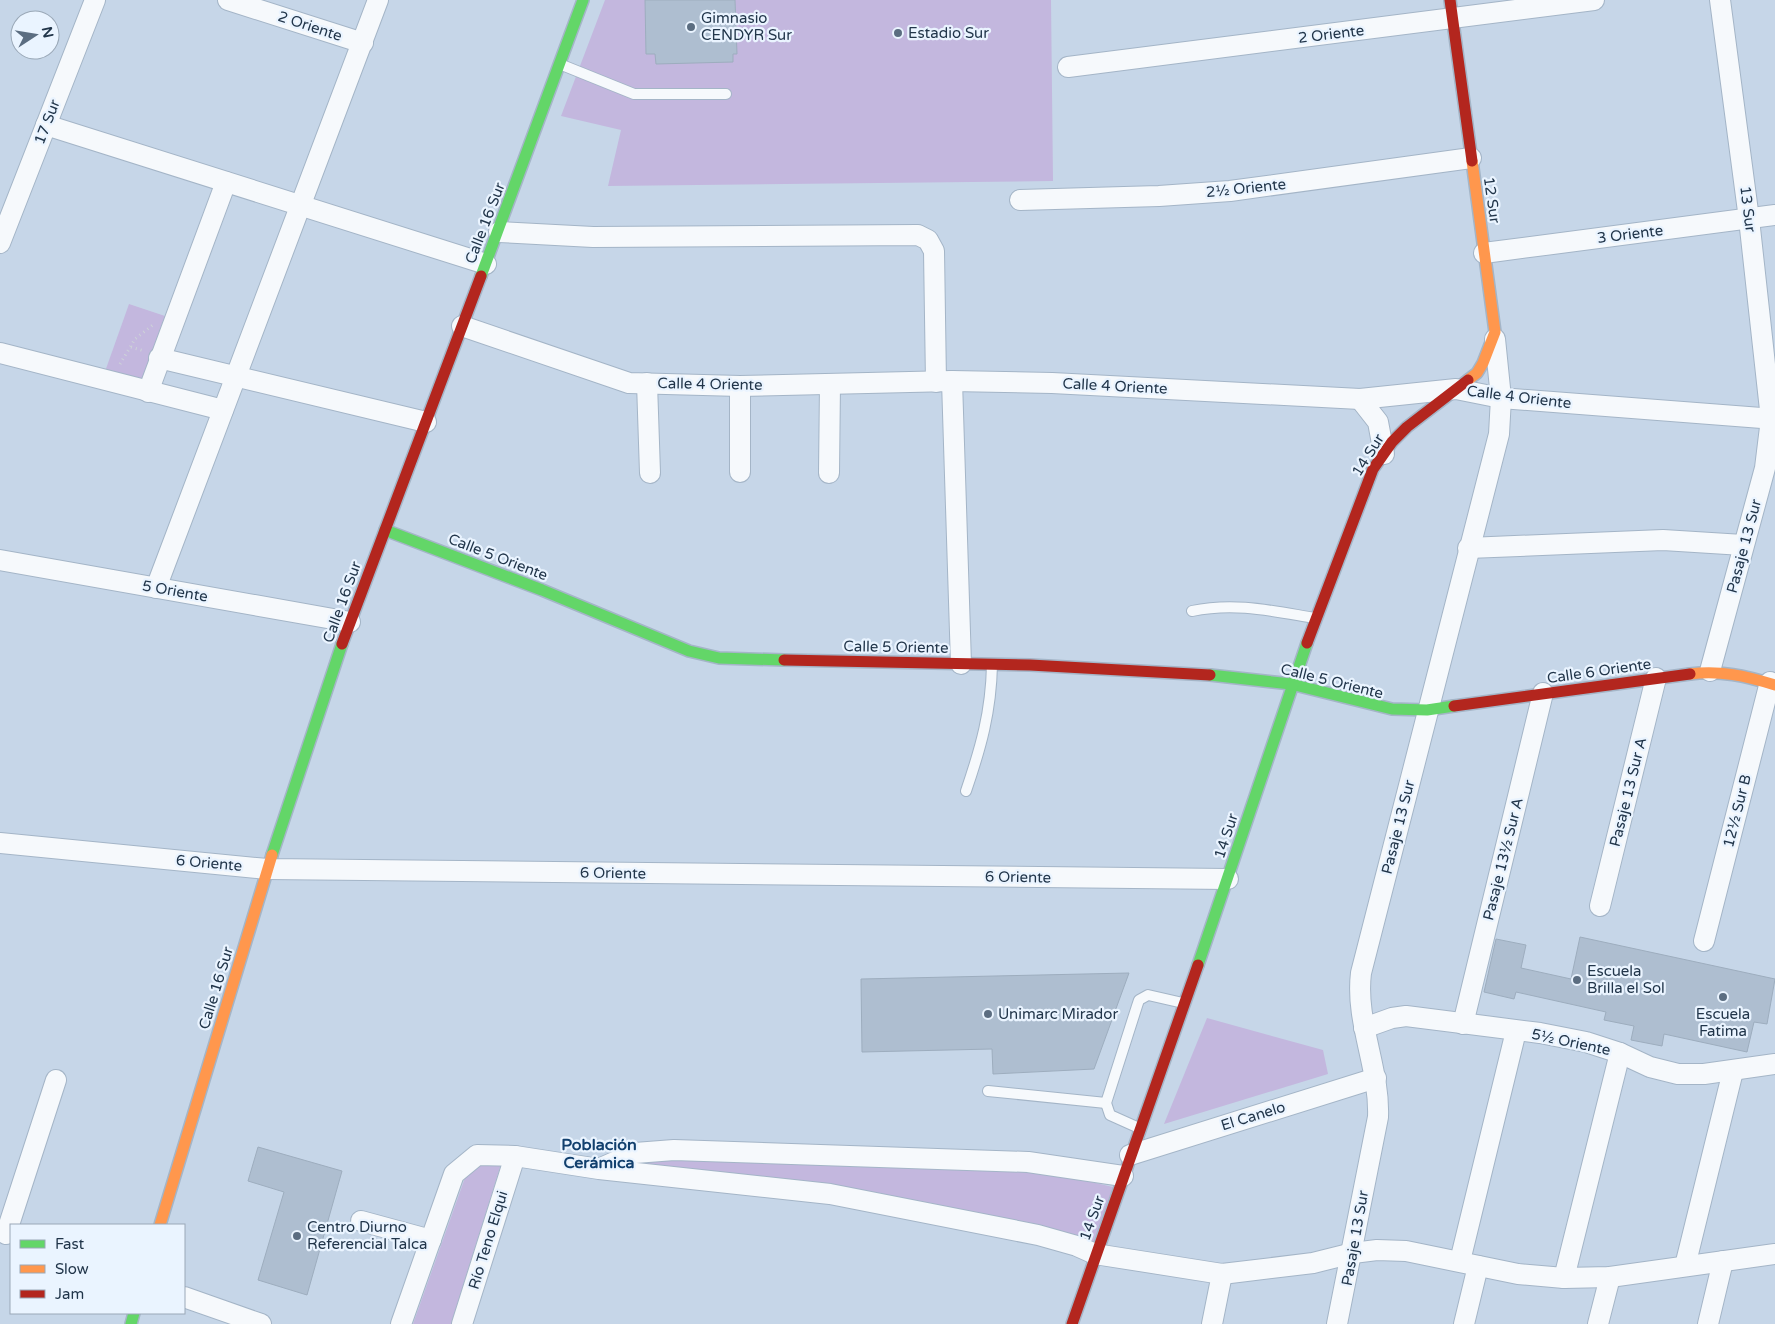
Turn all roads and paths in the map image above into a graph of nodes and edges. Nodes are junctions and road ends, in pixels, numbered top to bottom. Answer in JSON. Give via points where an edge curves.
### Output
{"nodes":[{"id":1,"x":95,"y":0,"type":"edge"},
{"id":2,"x":228,"y":0,"type":"edge"},
{"id":3,"x":378,"y":0,"type":"edge"},
{"id":4,"x":583,"y":0,"type":"edge"},
{"id":5,"x":1594,"y":0,"type":"edge"},
{"id":6,"x":1720,"y":0,"type":"edge"},
{"id":7,"x":1451,"y":9,"type":"edge"},
{"id":8,"x":362,"y":43,"type":"junction"},
{"id":9,"x":561,"y":64,"type":"junction"},
{"id":10,"x":1068,"y":67,"type":"dead end"},
{"id":11,"x":726,"y":94,"type":"dead end"},
{"id":12,"x":46,"y":124,"type":"junction"},
{"id":13,"x":1471,"y":158,"type":"junction"},
{"id":14,"x":226,"y":182,"type":"junction"},
{"id":15,"x":1020,"y":200,"type":"dead end"},
{"id":16,"x":300,"y":205,"type":"junction"},
{"id":17,"x":1775,"y":215,"type":"edge"},
{"id":18,"x":1749,"y":219,"type":"junction"},
{"id":19,"x":498,"y":232,"type":"junction"},
{"id":20,"x":0,"y":243,"type":"edge"},
{"id":21,"x":1484,"y":253,"type":"junction"},
{"id":22,"x":486,"y":264,"type":"junction"},
{"id":23,"x":174,"y":319,"type":"junction"},
{"id":24,"x":462,"y":326,"type":"junction"},
{"id":25,"x":1495,"y":332,"type":"junction"},
{"id":26,"x":0,"y":353,"type":"edge"},
{"id":27,"x":159,"y":358,"type":"junction"},
{"id":28,"x":235,"y":376,"type":"junction"},
{"id":29,"x":110,"y":382,"type":"junction"},
{"id":30,"x":944,"y":382,"type":"junction"},
{"id":31,"x":647,"y":383,"type":"junction"},
{"id":32,"x":830,"y":384,"type":"junction"},
{"id":33,"x":740,"y":386,"type":"junction"},
{"id":34,"x":1456,"y":390,"type":"junction"},
{"id":35,"x":148,"y":392,"type":"junction"},
{"id":36,"x":1501,"y":398,"type":"junction"},
{"id":37,"x":1360,"y":399,"type":"junction"},
{"id":38,"x":223,"y":410,"type":"junction"},
{"id":39,"x":1773,"y":419,"type":"edge"},
{"id":40,"x":426,"y":422,"type":"junction"},
{"id":41,"x":1384,"y":454,"type":"junction"},
{"id":42,"x":740,"y":472,"type":"dead end"},
{"id":43,"x":650,"y":473,"type":"dead end"},
{"id":44,"x":829,"y":474,"type":"dead end"},
{"id":45,"x":385,"y":530,"type":"junction"},
{"id":46,"x":1743,"y":545,"type":"junction"},
{"id":47,"x":1468,"y":548,"type":"junction"},
{"id":48,"x":0,"y":560,"type":"edge"},
{"id":49,"x":156,"y":588,"type":"junction"},
{"id":50,"x":1192,"y":611,"type":"dead end"},
{"id":51,"x":1316,"y":618,"type":"junction"},
{"id":52,"x":350,"y":622,"type":"junction"},
{"id":53,"x":961,"y":664,"type":"junction"},
{"id":54,"x":992,"y":664,"type":"junction"},
{"id":55,"x":1710,"y":672,"type":"junction"},
{"id":56,"x":1656,"y":678,"type":"junction"},
{"id":57,"x":1292,"y":684,"type":"junction"},
{"id":58,"x":1772,"y":684,"type":"edge"},
{"id":59,"x":1543,"y":694,"type":"junction"},
{"id":60,"x":1427,"y":710,"type":"junction"},
{"id":61,"x":966,"y":791,"type":"dead end"},
{"id":62,"x":0,"y":843,"type":"edge"},
{"id":63,"x":267,"y":869,"type":"junction"},
{"id":64,"x":1228,"y":879,"type":"junction"},
{"id":65,"x":1600,"y":906,"type":"dead end"},
{"id":66,"x":1704,"y":940,"type":"dead end"},
{"id":67,"x":1184,"y":1003,"type":"junction"},
{"id":68,"x":1463,"y":1024,"type":"junction"},
{"id":69,"x":1364,"y":1028,"type":"junction"},
{"id":70,"x":1516,"y":1031,"type":"junction"},
{"id":71,"x":1620,"y":1052,"type":"junction"},
{"id":72,"x":1775,"y":1064,"type":"edge"},
{"id":73,"x":1733,"y":1071,"type":"junction"},
{"id":74,"x":1376,"y":1078,"type":"junction"},
{"id":75,"x":56,"y":1080,"type":"dead end"},
{"id":76,"x":988,"y":1091,"type":"dead end"},
{"id":77,"x":1106,"y":1103,"type":"junction"},
{"id":78,"x":1140,"y":1128,"type":"junction"},
{"id":79,"x":1130,"y":1155,"type":"junction"},
{"id":80,"x":514,"y":1156,"type":"junction"},
{"id":81,"x":599,"y":1169,"type":"junction"},
{"id":82,"x":1123,"y":1176,"type":"junction"},
{"id":83,"x":361,"y":1221,"type":"dead end"},
{"id":84,"x":160,"y":1224,"type":"edge"},
{"id":85,"x":6,"y":1234,"type":"edge"},
{"id":86,"x":431,"y":1240,"type":"junction"},
{"id":87,"x":1353,"y":1253,"type":"junction"},
{"id":88,"x":1095,"y":1254,"type":"junction"},
{"id":89,"x":1775,"y":1254,"type":"edge"},
{"id":90,"x":1723,"y":1261,"type":"junction"},
{"id":91,"x":1469,"y":1264,"type":"junction"},
{"id":92,"x":1685,"y":1266,"type":"junction"},
{"id":93,"x":1222,"y":1274,"type":"junction"},
{"id":94,"x":1610,"y":1277,"type":"junction"},
{"id":95,"x":1564,"y":1278,"type":"junction"},
{"id":96,"x":185,"y":1296,"type":"edge"},
{"id":97,"x":261,"y":1324,"type":"edge"},
{"id":98,"x":401,"y":1324,"type":"edge"},
{"id":99,"x":462,"y":1324,"type":"edge"},
{"id":100,"x":1072,"y":1324,"type":"edge"},
{"id":101,"x":1212,"y":1324,"type":"edge"},
{"id":102,"x":1338,"y":1324,"type":"edge"},
{"id":103,"x":1464,"y":1324,"type":"edge"},
{"id":104,"x":1598,"y":1324,"type":"edge"},
{"id":105,"x":1708,"y":1324,"type":"edge"}],
"edges":[{"from":1,"to":12,"type":"street","name":"17 Sur"},
{"from":2,"to":8,"type":"street","name":"2 Oriente"},
{"from":3,"to":8,"type":"street"},
{"from":4,"to":9,"type":"main road","name":"Calle 16 Sur"},
{"from":5,"to":7,"type":"street","name":"2 Oriente"},
{"from":6,"to":18,"type":"street","name":"13 Sur"},
{"from":7,"to":10,"type":"street","name":"2 Oriente"},
{"from":7,"to":13,"type":"main road","name":"12 Sur"},
{"from":8,"to":16,"type":"street"},
{"from":9,"to":11,"type":"lane","via":[[634,94]]},
{"from":9,"to":19,"type":"main road","name":"Calle 16 Sur"},
{"from":12,"to":14,"type":"street"},
{"from":12,"to":20,"type":"street","name":"17 Sur"},
{"from":13,"to":15,"type":"street","name":"2½ Oriente","via":[[1230,191]]},
{"from":13,"to":21,"type":"main road","name":"12 Sur"},
{"from":14,"to":16,"type":"street"},
{"from":14,"to":23,"type":"street"},
{"from":16,"to":22,"type":"street"},
{"from":16,"to":28,"type":"street"},
{"from":17,"to":18,"type":"street","name":"3 Oriente"},
{"from":18,"to":21,"type":"street","name":"3 Oriente"},
{"from":18,"to":39,"type":"street","name":"13 Sur"},
{"from":19,"to":22,"type":"main road","name":"Calle 16 Sur"},
{"from":19,"to":30,"type":"street","via":[[593,237],[918,235],[931,245],[934,257]]},
{"from":21,"to":25,"type":"main road","name":"12 Sur"},
{"from":22,"to":24,"type":"main road","name":"Calle 16 Sur"},
{"from":23,"to":27,"type":"street"},
{"from":23,"to":29,"type":"path","via":[[150,325],[135,339]]},
{"from":24,"to":31,"type":"street","name":"Calle 4 Oriente","via":[[629,382]]},
{"from":24,"to":40,"type":"main road","name":"Calle 16 Sur"},
{"from":25,"to":34,"type":"main road","name":"12 Sur","via":[[1485,362]]},
{"from":25,"to":36,"type":"street","name":"Pasaje 13 Sur"},
{"from":26,"to":29,"type":"street"},
{"from":27,"to":28,"type":"street"},
{"from":27,"to":35,"type":"street"},
{"from":28,"to":38,"type":"street"},
{"from":28,"to":40,"type":"street"},
{"from":29,"to":35,"type":"street"},
{"from":30,"to":32,"type":"street","name":"Calle 4 Oriente"},
{"from":30,"to":37,"type":"street","name":"Calle 4 Oriente","via":[[1052,383]]},
{"from":30,"to":53,"type":"street"},
{"from":31,"to":33,"type":"street","name":"Calle 4 Oriente"},
{"from":31,"to":43,"type":"street"},
{"from":32,"to":33,"type":"street","name":"Calle 4 Oriente"},
{"from":32,"to":44,"type":"street"},
{"from":33,"to":42,"type":"street"},
{"from":34,"to":36,"type":"street","name":"Calle 4 Oriente"},
{"from":34,"to":37,"type":"street","name":"Calle 4 Oriente"},
{"from":34,"to":41,"type":"main road","name":"14 Sur","via":[[1407,427]]},
{"from":35,"to":38,"type":"street"},
{"from":36,"to":39,"type":"street","name":"Calle 4 Oriente"},
{"from":36,"to":47,"type":"street","name":"Pasaje 13 Sur","via":[[1499,434]]},
{"from":37,"to":41,"type":"street","via":[[1378,422]]},
{"from":38,"to":49,"type":"street"},
{"from":39,"to":46,"type":"street","name":"Pasaje 13 Sur","via":[[1765,468]]},
{"from":40,"to":45,"type":"main road","name":"Calle 16 Sur"},
{"from":41,"to":51,"type":"main road","name":"14 Sur","via":[[1373,469],[1356,510]]},
{"from":45,"to":52,"type":"main road","name":"Calle 16 Sur"},
{"from":45,"to":53,"type":"main road","name":"Calle 5 Oriente","via":[[702,655]]},
{"from":46,"to":47,"type":"street","via":[[1663,540]]},
{"from":46,"to":55,"type":"street","name":"Pasaje 13 Sur"},
{"from":47,"to":60,"type":"street","name":"Pasaje 13 Sur"},
{"from":48,"to":49,"type":"street","name":"5 Oriente"},
{"from":49,"to":52,"type":"street","name":"5 Oriente"},
{"from":50,"to":51,"type":"lane","via":[[1217,606],[1241,607]]},
{"from":51,"to":57,"type":"main road","name":"14 Sur"},
{"from":52,"to":63,"type":"main road","name":"Calle 16 Sur"},
{"from":53,"to":54,"type":"main road","name":"Calle 5 Oriente"},
{"from":54,"to":57,"type":"main road","name":"Calle 5 Oriente","via":[[1176,672]]},
{"from":54,"to":61,"type":"lane","via":[[988,721]]},
{"from":55,"to":56,"type":"main road","name":"Calle 6 Oriente"},
{"from":55,"to":58,"type":"main road","name":"Calle 6 Oriente","via":[[1733,673]]},
{"from":56,"to":59,"type":"main road","name":"Calle 6 Oriente"},
{"from":56,"to":65,"type":"street","name":"Pasaje 13 Sur A"},
{"from":57,"to":60,"type":"main road","name":"Calle 5 Oriente","via":[[1380,709]]},
{"from":57,"to":64,"type":"main road","name":"14 Sur"},
{"from":58,"to":66,"type":"street","name":"12½ Sur B"},
{"from":59,"to":60,"type":"main road","name":"Calle 6 Oriente"},
{"from":59,"to":68,"type":"street","name":"Pasaje 13½ Sur A"},
{"from":60,"to":69,"type":"street","name":"Pasaje 13 Sur","via":[[1361,973],[1359,996]]},
{"from":62,"to":63,"type":"street","name":"6 Oriente"},
{"from":63,"to":64,"type":"street","name":"6 Oriente"},
{"from":63,"to":84,"type":"main road","name":"Calle 16 Sur"},
{"from":64,"to":67,"type":"main road","name":"14 Sur"},
{"from":67,"to":77,"type":"lane","via":[[1153,995],[1139,1000]]},
{"from":67,"to":78,"type":"main road","name":"14 Sur"},
{"from":68,"to":69,"type":"street","name":"5½ Oriente","via":[[1406,1016]]},
{"from":68,"to":70,"type":"street","name":"5½ Oriente"},
{"from":69,"to":74,"type":"street","name":"Pasaje 13 Sur"},
{"from":70,"to":71,"type":"street","name":"5½ Oriente","via":[[1540,1033]]},
{"from":70,"to":91,"type":"street"},
{"from":71,"to":73,"type":"street","name":"5½ Oriente","via":[[1650,1067],[1678,1074]]},
{"from":71,"to":95,"type":"street"},
{"from":72,"to":73,"type":"street","name":"5½ Oriente"},
{"from":73,"to":92,"type":"street"},
{"from":74,"to":79,"type":"street","name":"El Canelo"},
{"from":74,"to":87,"type":"street","name":"Pasaje 13 Sur","via":[[1379,1102],[1376,1132],[1358,1213]]},
{"from":75,"to":85,"type":"street"},
{"from":76,"to":77,"type":"lane"},
{"from":77,"to":78,"type":"lane","via":[[1110,1115]]},
{"from":78,"to":79,"type":"main road","name":"14 Sur"},
{"from":79,"to":82,"type":"main road","name":"14 Sur"},
{"from":80,"to":81,"type":"street"},
{"from":80,"to":86,"type":"street","via":[[477,1155],[454,1174]]},
{"from":80,"to":99,"type":"street","name":"Río Teno Elqui"},
{"from":81,"to":82,"type":"street","via":[[635,1154],[674,1150],[1028,1162]]},
{"from":81,"to":88,"type":"street","via":[[830,1194],[1038,1235]]},
{"from":82,"to":88,"type":"main road","name":"14 Sur"},
{"from":83,"to":86,"type":"street"},
{"from":86,"to":98,"type":"street"},
{"from":87,"to":91,"type":"street","via":[[1406,1251]]},
{"from":87,"to":93,"type":"street","via":[[1314,1263]]},
{"from":87,"to":102,"type":"street","name":"Pasaje 13 Sur"},
{"from":88,"to":93,"type":"street"},
{"from":88,"to":100,"type":"main road","name":"14 Sur"},
{"from":89,"to":90,"type":"street"},
{"from":90,"to":92,"type":"street"},
{"from":90,"to":105,"type":"street"},
{"from":91,"to":95,"type":"street","via":[[1518,1274]]},
{"from":91,"to":103,"type":"street"},
{"from":92,"to":94,"type":"street"},
{"from":93,"to":101,"type":"street"},
{"from":94,"to":95,"type":"street"},
{"from":94,"to":104,"type":"street"},
{"from":96,"to":97,"type":"street"}]}
